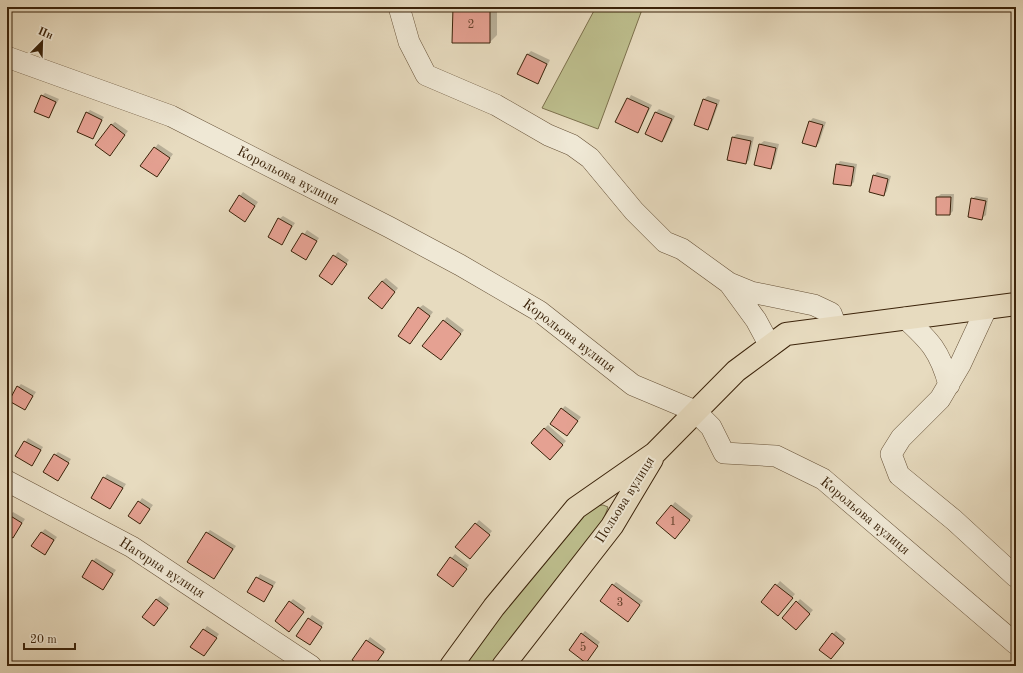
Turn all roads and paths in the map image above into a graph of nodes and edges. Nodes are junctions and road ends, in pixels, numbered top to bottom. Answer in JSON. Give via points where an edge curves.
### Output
{"nodes":[{"id":1,"x":399,"y":7,"type":"edge"},
{"id":2,"x":7,"y":56,"type":"edge"},
{"id":3,"x":729,"y":283,"type":"junction"},
{"id":4,"x":1016,"y":304,"type":"edge"},
{"id":5,"x":986,"y":309,"type":"junction"},
{"id":6,"x":905,"y":318,"type":"junction"},
{"id":7,"x":836,"y":326,"type":"junction"},
{"id":8,"x":770,"y":346,"type":"junction"},
{"id":9,"x":949,"y":385,"type":"junction"},
{"id":10,"x":695,"y":411,"type":"junction"},
{"id":11,"x":655,"y":453,"type":"junction"},
{"id":12,"x":7,"y":480,"type":"edge"},
{"id":13,"x":1016,"y":577,"type":"edge"},
{"id":14,"x":1016,"y":644,"type":"edge"},
{"id":15,"x":311,"y":666,"type":"edge"},
{"id":16,"x":451,"y":666,"type":"edge"},
{"id":17,"x":503,"y":666,"type":"edge"}],
"edges":[{"from":1,"to":3,"type":"street","via":[[409,42],[426,75],[496,105],[548,135],[572,145],[590,158],[665,242],[682,249]]},
{"from":2,"to":10,"type":"street","name":"Корольова вулиця","via":[[171,116],[389,227],[539,310],[633,385]]},
{"from":3,"to":7,"type":"street","via":[[751,292],[814,306],[831,314]]},
{"from":3,"to":8,"type":"street","via":[[756,320]]},
{"from":4,"to":5,"type":"main road"},
{"from":5,"to":6,"type":"main road"},
{"from":5,"to":9,"type":"street"},
{"from":6,"to":7,"type":"main road"},
{"from":6,"to":9,"type":"street","via":[[933,346],[944,364]]},
{"from":7,"to":8,"type":"main road","via":[[786,334]]},
{"from":8,"to":10,"type":"main road","via":[[736,371]]},
{"from":9,"to":13,"type":"street","via":[[940,399],[901,438],[891,454],[899,475],[954,520]]},
{"from":10,"to":11,"type":"main road"},
{"from":10,"to":14,"type":"street","name":"Корольова вулиця","via":[[712,427],[724,453],[776,456],[823,479]]},
{"from":11,"to":16,"type":"main road","name":"Польова вулиця","via":[[576,508],[494,607]]},
{"from":11,"to":17,"type":"main road","name":"Польова вулиця","via":[[612,526]]},
{"from":12,"to":15,"type":"street","name":"Нагорна вулиця","via":[[132,547]]}]}
